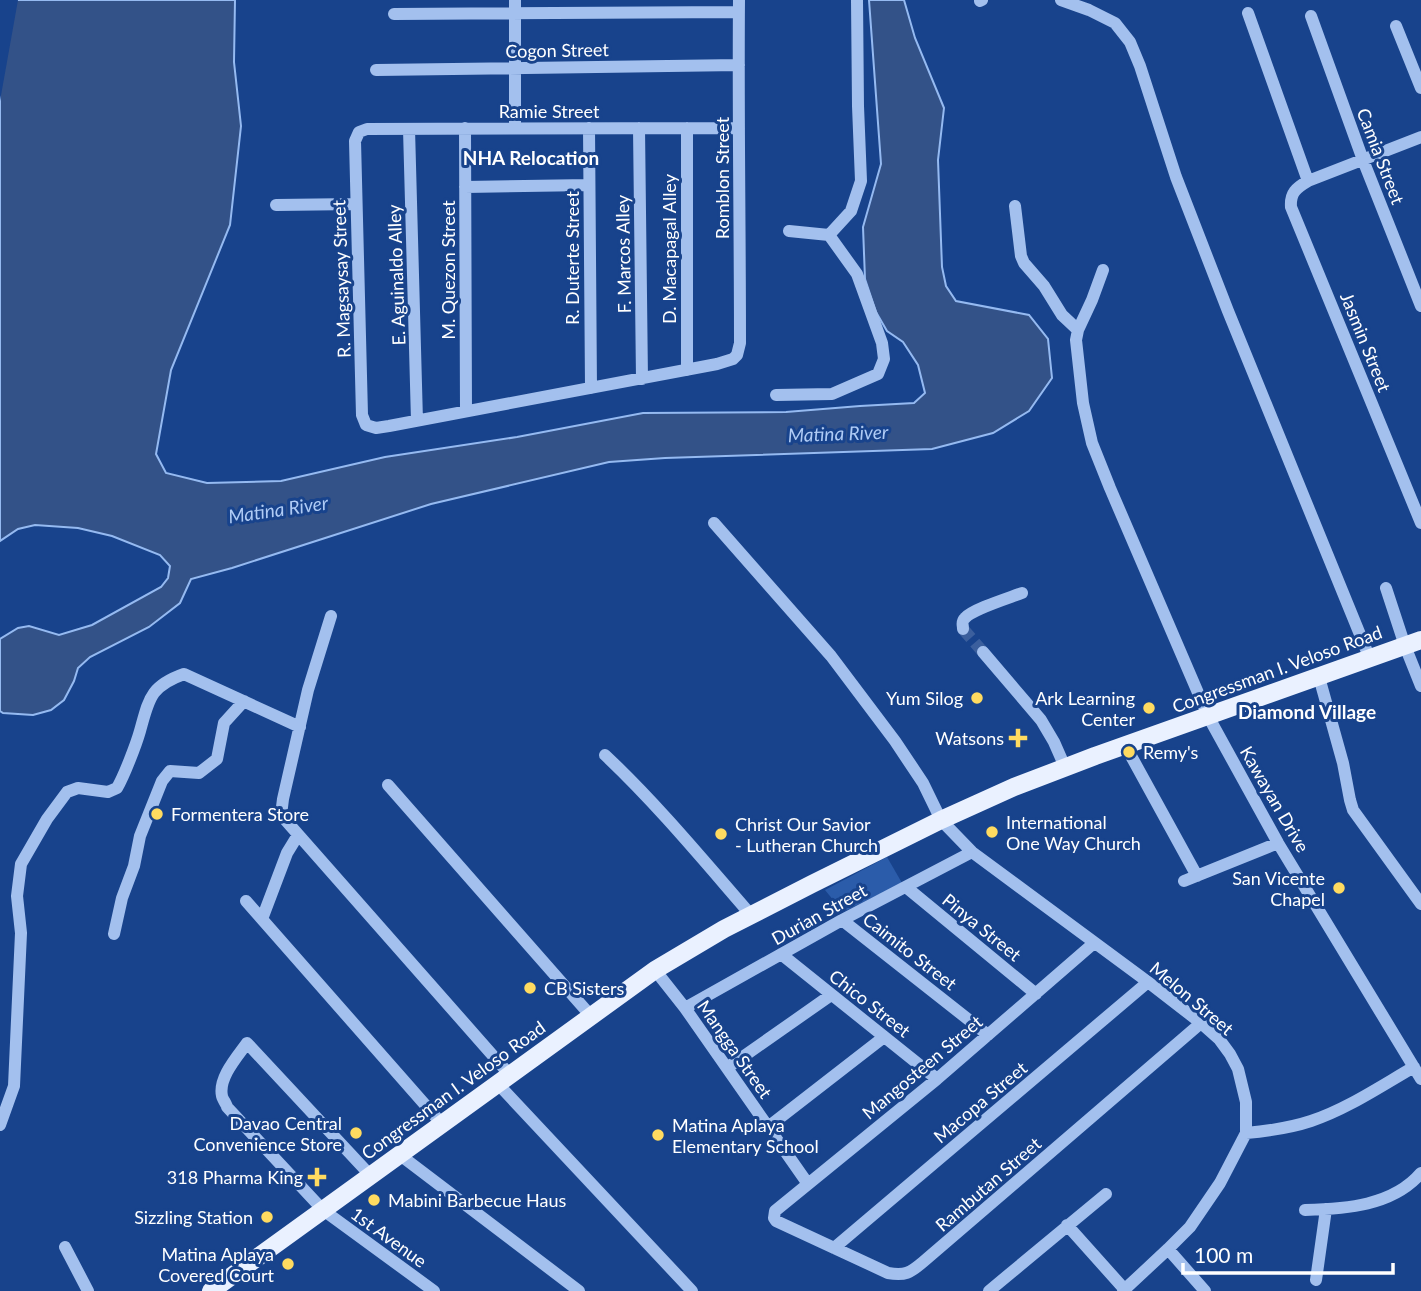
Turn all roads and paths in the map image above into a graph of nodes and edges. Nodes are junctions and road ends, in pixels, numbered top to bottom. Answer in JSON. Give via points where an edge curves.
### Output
{"nodes":[{"id":1,"x":515,"y":0,"type":"edge"},
{"id":2,"x":857,"y":0,"type":"edge"},
{"id":3,"x":1061,"y":0,"type":"edge"},
{"id":4,"x":739,"y":6,"type":"edge"},
{"id":5,"x":1248,"y":13,"type":"dead end"},
{"id":6,"x":394,"y":14,"type":"dead end"},
{"id":7,"x":515,"y":14,"type":"junction"},
{"id":8,"x":1311,"y":16,"type":"dead end"},
{"id":9,"x":1396,"y":26,"type":"dead end"},
{"id":10,"x":739,"y":65,"type":"junction"},
{"id":11,"x":515,"y":68,"type":"junction"},
{"id":12,"x":376,"y":70,"type":"dead end"},
{"id":13,"x":1421,"y":88,"type":"edge"},
{"id":14,"x":465,"y":128,"type":"junction"},
{"id":15,"x":515,"y":128,"type":"junction"},
{"id":16,"x":589,"y":128,"type":"junction"},
{"id":17,"x":639,"y":128,"type":"junction"},
{"id":18,"x":687,"y":128,"type":"junction"},
{"id":19,"x":739,"y":128,"type":"junction"},
{"id":20,"x":409,"y":129,"type":"junction"},
{"id":21,"x":359,"y":132,"type":"joint"},
{"id":22,"x":1421,"y":136,"type":"edge"},
{"id":23,"x":1363,"y":160,"type":"junction"},
{"id":24,"x":1308,"y":181,"type":"junction"},
{"id":25,"x":589,"y":185,"type":"junction"},
{"id":26,"x":465,"y":187,"type":"junction"},
{"id":27,"x":356,"y":204,"type":"junction"},
{"id":28,"x":276,"y":205,"type":"dead end"},
{"id":29,"x":1015,"y":206,"type":"dead end"},
{"id":30,"x":789,"y":231,"type":"dead end"},
{"id":31,"x":829,"y":234,"type":"junction"},
{"id":32,"x":1103,"y":270,"type":"dead end"},
{"id":33,"x":1421,"y":306,"type":"edge"},
{"id":34,"x":1078,"y":330,"type":"junction"},
{"id":35,"x":687,"y":370,"type":"junction"},
{"id":36,"x":642,"y":379,"type":"junction"},
{"id":37,"x":590,"y":388,"type":"junction"},
{"id":38,"x":776,"y":395,"type":"dead end"},
{"id":39,"x":466,"y":411,"type":"junction"},
{"id":40,"x":417,"y":421,"type":"junction"},
{"id":41,"x":714,"y":523,"type":"dead end"},
{"id":42,"x":1421,"y":523,"type":"edge"},
{"id":43,"x":1386,"y":589,"type":"dead end"},
{"id":44,"x":1022,"y":593,"type":"dead end"},
{"id":45,"x":331,"y":616,"type":"dead end"},
{"id":46,"x":963,"y":629,"type":"dead end"},
{"id":47,"x":1413,"y":643,"type":"edge"},
{"id":48,"x":983,"y":652,"type":"tunnel mouth"},
{"id":49,"x":1370,"y":659,"type":"junction"},
{"id":50,"x":1319,"y":677,"type":"junction"},
{"id":51,"x":1421,"y":686,"type":"edge"},
{"id":52,"x":244,"y":701,"type":"junction"},
{"id":53,"x":1208,"y":716,"type":"junction"},
{"id":54,"x":300,"y":727,"type":"junction"},
{"id":55,"x":1125,"y":745,"type":"junction"},
{"id":56,"x":606,"y":755,"type":"dead end"},
{"id":57,"x":1065,"y":767,"type":"junction"},
{"id":58,"x":388,"y":785,"type":"dead end"},
{"id":59,"x":941,"y":820,"type":"junction"},
{"id":60,"x":298,"y":835,"type":"junction"},
{"id":61,"x":1278,"y":843,"type":"junction"},
{"id":62,"x":972,"y":852,"type":"junction"},
{"id":63,"x":1197,"y":876,"type":"junction"},
{"id":64,"x":1184,"y":881,"type":"dead end"},
{"id":65,"x":906,"y":887,"type":"junction"},
{"id":66,"x":246,"y":901,"type":"dead end"},
{"id":67,"x":1421,"y":904,"type":"edge"},
{"id":68,"x":751,"y":915,"type":"junction"},
{"id":69,"x":262,"y":919,"type":"junction"},
{"id":70,"x":842,"y":920,"type":"junction"},
{"id":71,"x":114,"y":934,"type":"dead end"},
{"id":72,"x":1094,"y":943,"type":"junction"},
{"id":73,"x":781,"y":954,"type":"junction"},
{"id":74,"x":655,"y":970,"type":"junction"},
{"id":75,"x":1148,"y":982,"type":"junction"},
{"id":76,"x":1036,"y":994,"type":"junction"},
{"id":77,"x":831,"y":995,"type":"junction"},
{"id":78,"x":685,"y":1008,"type":"junction"},
{"id":79,"x":592,"y":1016,"type":"junction"},
{"id":80,"x":1201,"y":1023,"type":"junction"},
{"id":81,"x":988,"y":1035,"type":"junction"},
{"id":82,"x":884,"y":1037,"type":"junction"},
{"id":83,"x":1414,"y":1067,"type":"junction"},
{"id":84,"x":727,"y":1069,"type":"junction"},
{"id":85,"x":504,"y":1079,"type":"junction"},
{"id":86,"x":937,"y":1079,"type":"junction"},
{"id":87,"x":1421,"y":1079,"type":"edge"},
{"id":88,"x":442,"y":1124,"type":"junction"},
{"id":89,"x":0,"y":1125,"type":"edge"},
{"id":90,"x":768,"y":1127,"type":"junction"},
{"id":91,"x":1246,"y":1133,"type":"junction"},
{"id":92,"x":400,"y":1154,"type":"junction"},
{"id":93,"x":1421,"y":1173,"type":"edge"},
{"id":94,"x":371,"y":1175,"type":"junction"},
{"id":95,"x":808,"y":1184,"type":"junction"},
{"id":96,"x":1105,"y":1194,"type":"dead end"},
{"id":97,"x":1305,"y":1209,"type":"dead end"},
{"id":98,"x":1326,"y":1209,"type":"junction"},
{"id":99,"x":323,"y":1210,"type":"junction"},
{"id":100,"x":774,"y":1218,"type":"joint"},
{"id":101,"x":1067,"y":1225,"type":"junction"},
{"id":102,"x":65,"y":1247,"type":"dead end"},
{"id":103,"x":834,"y":1248,"type":"junction"},
{"id":104,"x":1168,"y":1250,"type":"junction"},
{"id":105,"x":1316,"y":1280,"type":"dead end"},
{"id":106,"x":1124,"y":1290,"type":"edge"},
{"id":107,"x":88,"y":1291,"type":"edge"},
{"id":108,"x":211,"y":1291,"type":"edge"},
{"id":109,"x":435,"y":1291,"type":"edge"},
{"id":110,"x":579,"y":1291,"type":"edge"},
{"id":111,"x":692,"y":1291,"type":"edge"},
{"id":112,"x":989,"y":1291,"type":"edge"},
{"id":113,"x":1205,"y":1291,"type":"edge"}],
"edges":[{"from":1,"to":7,"type":"street"},
{"from":2,"to":31,"type":"street","via":[[861,181],[851,211]]},
{"from":3,"to":49,"type":"street","via":[[1115,23],[1130,42],[1213,273]]},
{"from":4,"to":7,"type":"street"},
{"from":4,"to":10,"type":"street","name":"Romblon Street"},
{"from":5,"to":24,"type":"street"},
{"from":6,"to":7,"type":"street"},
{"from":7,"to":11,"type":"street"},
{"from":8,"to":23,"type":"street","name":"Camia Street"},
{"from":9,"to":13,"type":"street"},
{"from":10,"to":11,"type":"street","name":"Cogon Street"},
{"from":10,"to":19,"type":"street","name":"Romblon Street"},
{"from":11,"to":12,"type":"street","name":"Cogon Street"},
{"from":11,"to":15,"type":"street"},
{"from":14,"to":15,"type":"street","name":"Ramie Street"},
{"from":14,"to":20,"type":"street","name":"Ramie Street"},
{"from":14,"to":26,"type":"street","name":"M. Quezon Street"},
{"from":15,"to":16,"type":"street","name":"Ramie Street"},
{"from":16,"to":17,"type":"street","name":"Ramie Street"},
{"from":16,"to":25,"type":"street","name":"R. Duterte Street"},
{"from":17,"to":18,"type":"street","name":"Ramie Street"},
{"from":17,"to":36,"type":"street","name":"F. Marcos Alley"},
{"from":18,"to":19,"type":"street","name":"Ramie Street"},
{"from":18,"to":35,"type":"street","name":"D. Macapagal Alley"},
{"from":19,"to":35,"type":"street","name":"Romblon Street","via":[[740,343],[733,359]]},
{"from":20,"to":21,"type":"street","name":"Ramie Street"},
{"from":20,"to":40,"type":"street","name":"E. Aguinaldo Alley"},
{"from":21,"to":27,"type":"street","name":"R. Magsaysay Street","via":[[355,141]]},
{"from":22,"to":23,"type":"street"},
{"from":23,"to":24,"type":"street"},
{"from":23,"to":33,"type":"street","name":"Camia Street"},
{"from":24,"to":42,"type":"street","name":"Jasmin Street","via":[[1293,192],[1291,207]]},
{"from":25,"to":26,"type":"street"},
{"from":25,"to":37,"type":"street","name":"R. Duterte Street"},
{"from":26,"to":39,"type":"street","name":"M. Quezon Street"},
{"from":27,"to":28,"type":"street"},
{"from":27,"to":40,"type":"street","name":"R. Magsaysay Street","via":[[362,415],[366,425],[376,428]]},
{"from":29,"to":34,"type":"street","via":[[1024,263]]},
{"from":30,"to":31,"type":"street"},
{"from":31,"to":38,"type":"street","via":[[857,274],[884,359],[878,374],[832,394]]},
{"from":32,"to":34,"type":"street"},
{"from":34,"to":53,"type":"street","name":"Kawayan Drive","via":[[1076,354],[1092,443]]},
{"from":35,"to":36,"type":"street"},
{"from":36,"to":37,"type":"street"},
{"from":37,"to":39,"type":"street"},
{"from":39,"to":40,"type":"street"},
{"from":41,"to":59,"type":"street","name":"Melon Street","via":[[831,656],[895,741]]},
{"from":43,"to":47,"type":"street"},
{"from":44,"to":46,"type":"street","via":[[967,616]]},
{"from":45,"to":54,"type":"street"},
{"from":47,"to":49,"type":"main road","name":"Congressman I. Veloso Road"},
{"from":47,"to":51,"type":"street"},
{"from":48,"to":57,"type":"street","via":[[1041,720]]},
{"from":49,"to":50,"type":"main road","name":"Congressman I. Veloso Road"},
{"from":50,"to":53,"type":"main road","name":"Congressman I. Veloso Road"},
{"from":50,"to":67,"type":"street","via":[[1353,810]]},
{"from":52,"to":54,"type":"street"},
{"from":52,"to":71,"type":"street","via":[[224,723],[216,759],[199,773],[170,771],[162,781],[140,836]]},
{"from":52,"to":89,"type":"street","via":[[184,674],[170,679],[149,700],[117,788],[67,792],[32,844],[21,864],[18,883],[21,933],[14,1086]]},
{"from":53,"to":55,"type":"main road","name":"Congressman I. Veloso Road"},
{"from":53,"to":61,"type":"street","name":"Kawayan Drive"},
{"from":54,"to":60,"type":"street","via":[[281,815]]},
{"from":55,"to":57,"type":"main road","name":"Congressman I. Veloso Road"},
{"from":55,"to":63,"type":"street"},
{"from":56,"to":68,"type":"street"},
{"from":57,"to":59,"type":"main road","name":"Congressman I. Veloso Road"},
{"from":58,"to":79,"type":"street"},
{"from":59,"to":62,"type":"street","name":"Melon Street"},
{"from":59,"to":68,"type":"main road","name":"Congressman I. Veloso Road"},
{"from":60,"to":69,"type":"street"},
{"from":60,"to":85,"type":"street"},
{"from":61,"to":63,"type":"street"},
{"from":61,"to":83,"type":"street","name":"Kawayan Drive"},
{"from":62,"to":65,"type":"street","name":"Durian Street"},
{"from":62,"to":72,"type":"street","name":"Melon Street"},
{"from":63,"to":64,"type":"street"},
{"from":65,"to":70,"type":"street","name":"Durian Street"},
{"from":65,"to":76,"type":"street","name":"Pinya Street"},
{"from":66,"to":69,"type":"street"},
{"from":68,"to":74,"type":"main road","name":"Congressman I. Veloso Road"},
{"from":69,"to":88,"type":"street"},
{"from":70,"to":73,"type":"street","name":"Durian Street"},
{"from":70,"to":81,"type":"street","name":"Caimito Street"},
{"from":72,"to":75,"type":"street","name":"Melon Street"},
{"from":72,"to":76,"type":"street","name":"Mangosteen Street"},
{"from":73,"to":77,"type":"street","name":"Chico Street"},
{"from":73,"to":78,"type":"street","name":"Durian Street"},
{"from":74,"to":78,"type":"street","name":"Mangga Street"},
{"from":74,"to":79,"type":"main road","name":"Congressman I. Veloso Road"},
{"from":75,"to":80,"type":"street","name":"Melon Street"},
{"from":75,"to":103,"type":"street","name":"Macopa Street"},
{"from":76,"to":81,"type":"street","name":"Mangosteen Street"},
{"from":77,"to":82,"type":"street","name":"Chico Street"},
{"from":77,"to":84,"type":"street"},
{"from":78,"to":84,"type":"street","name":"Mangga Street"},
{"from":79,"to":85,"type":"main road","name":"Congressman I. Veloso Road"},
{"from":80,"to":91,"type":"street","name":"Melon Street","via":[[1230,1054],[1243,1084]]},
{"from":80,"to":103,"type":"street","name":"Rambutan Street","via":[[907,1274],[888,1273]]},
{"from":81,"to":86,"type":"street","name":"Mangosteen Street"},
{"from":82,"to":86,"type":"street","name":"Chico Street"},
{"from":82,"to":90,"type":"street"},
{"from":83,"to":87,"type":"street","name":"Kawayan Drive"},
{"from":83,"to":91,"type":"street","via":[[1314,1120]]},
{"from":84,"to":90,"type":"street","name":"Mangga Street"},
{"from":85,"to":88,"type":"main road","name":"Congressman I. Veloso Road"},
{"from":85,"to":111,"type":"street"},
{"from":86,"to":95,"type":"street","name":"Mangosteen Street"},
{"from":88,"to":92,"type":"main road","name":"Congressman I. Veloso Road"},
{"from":90,"to":95,"type":"street","name":"Mangga Street"},
{"from":91,"to":104,"type":"street","via":[[1205,1206]]},
{"from":92,"to":94,"type":"main road","name":"Congressman I. Veloso Road"},
{"from":92,"to":110,"type":"street"},
{"from":93,"to":98,"type":"street","via":[[1387,1198]]},
{"from":94,"to":99,"type":"main road","name":"Congressman I. Veloso Road"},
{"from":94,"to":99,"type":"street","name":"1st Avenue","via":[[247,1043],[225,1077],[222,1097]]},
{"from":95,"to":100,"type":"street","name":"Mangosteen Street","via":[[775,1211]]},
{"from":96,"to":101,"type":"street"},
{"from":97,"to":98,"type":"street"},
{"from":98,"to":105,"type":"street"},
{"from":99,"to":108,"type":"main road","name":"Congressman I. Veloso Road"},
{"from":99,"to":109,"type":"street","name":"1st Avenue"},
{"from":100,"to":103,"type":"street","name":"Rambutan Street"},
{"from":101,"to":106,"type":"street"},
{"from":101,"to":112,"type":"street"},
{"from":102,"to":107,"type":"street"},
{"from":104,"to":106,"type":"street"},
{"from":104,"to":113,"type":"street"}]}
